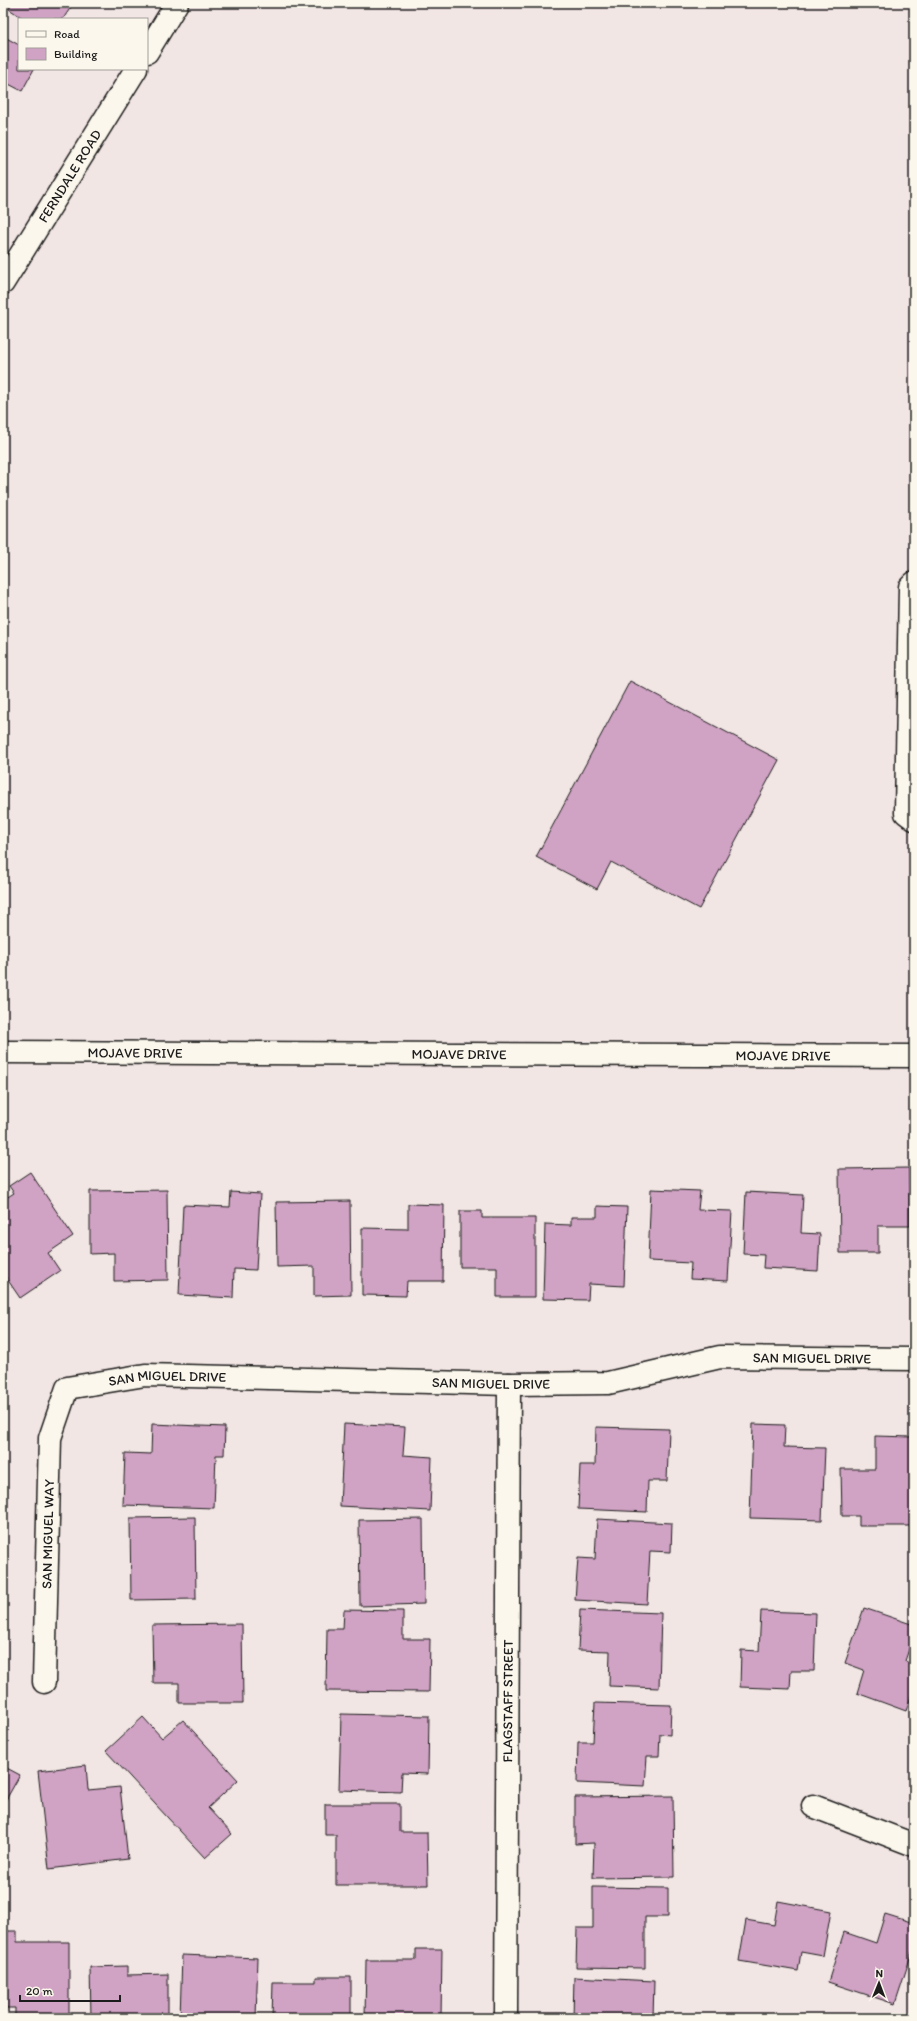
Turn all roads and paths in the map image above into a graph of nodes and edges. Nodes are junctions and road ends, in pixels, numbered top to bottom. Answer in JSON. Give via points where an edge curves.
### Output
{"nodes":[{"id":1,"x":178,"y":3,"type":"edge"},
{"id":2,"x":148,"y":50,"type":"edge"},
{"id":3,"x":135,"y":70,"type":"edge"},
{"id":4,"x":3,"y":283,"type":"edge"},
{"id":5,"x":914,"y":583,"type":"edge"},
{"id":6,"x":911,"y":651,"type":"edge"},
{"id":7,"x":910,"y":751,"type":"edge"},
{"id":8,"x":914,"y":819,"type":"edge"},
{"id":9,"x":3,"y":1052,"type":"edge"},
{"id":10,"x":914,"y":1056,"type":"edge"},
{"id":11,"x":914,"y":1359,"type":"edge"},
{"id":12,"x":509,"y":1384,"type":"junction"},
{"id":13,"x":67,"y":1388,"type":"joint"},
{"id":14,"x":44,"y":1682,"type":"dead end"},
{"id":15,"x":813,"y":1806,"type":"dead end"},
{"id":16,"x":914,"y":1845,"type":"edge"},
{"id":17,"x":506,"y":2018,"type":"edge"}],
"edges":[{"from":1,"to":2,"type":"street"},
{"from":3,"to":4,"type":"street","name":"FERNDALE ROAD"},
{"from":5,"to":6,"type":"street","via":[[910,587]]},
{"from":6,"to":7,"type":"street"},
{"from":7,"to":8,"type":"street","via":[[906,813]]},
{"from":9,"to":10,"type":"street","name":"MOJAVE DRIVE"},
{"from":11,"to":12,"type":"street","name":"SAN MIGUEL DRIVE","via":[[720,1357],[608,1383]]},
{"from":12,"to":13,"type":"street","name":"SAN MIGUEL DRIVE","via":[[145,1375]]},
{"from":12,"to":17,"type":"street","name":"FLAGSTAFF STREET"},
{"from":13,"to":14,"type":"street","name":"SAN MIGUEL WAY","via":[[50,1438]]},
{"from":15,"to":16,"type":"street"}]}
